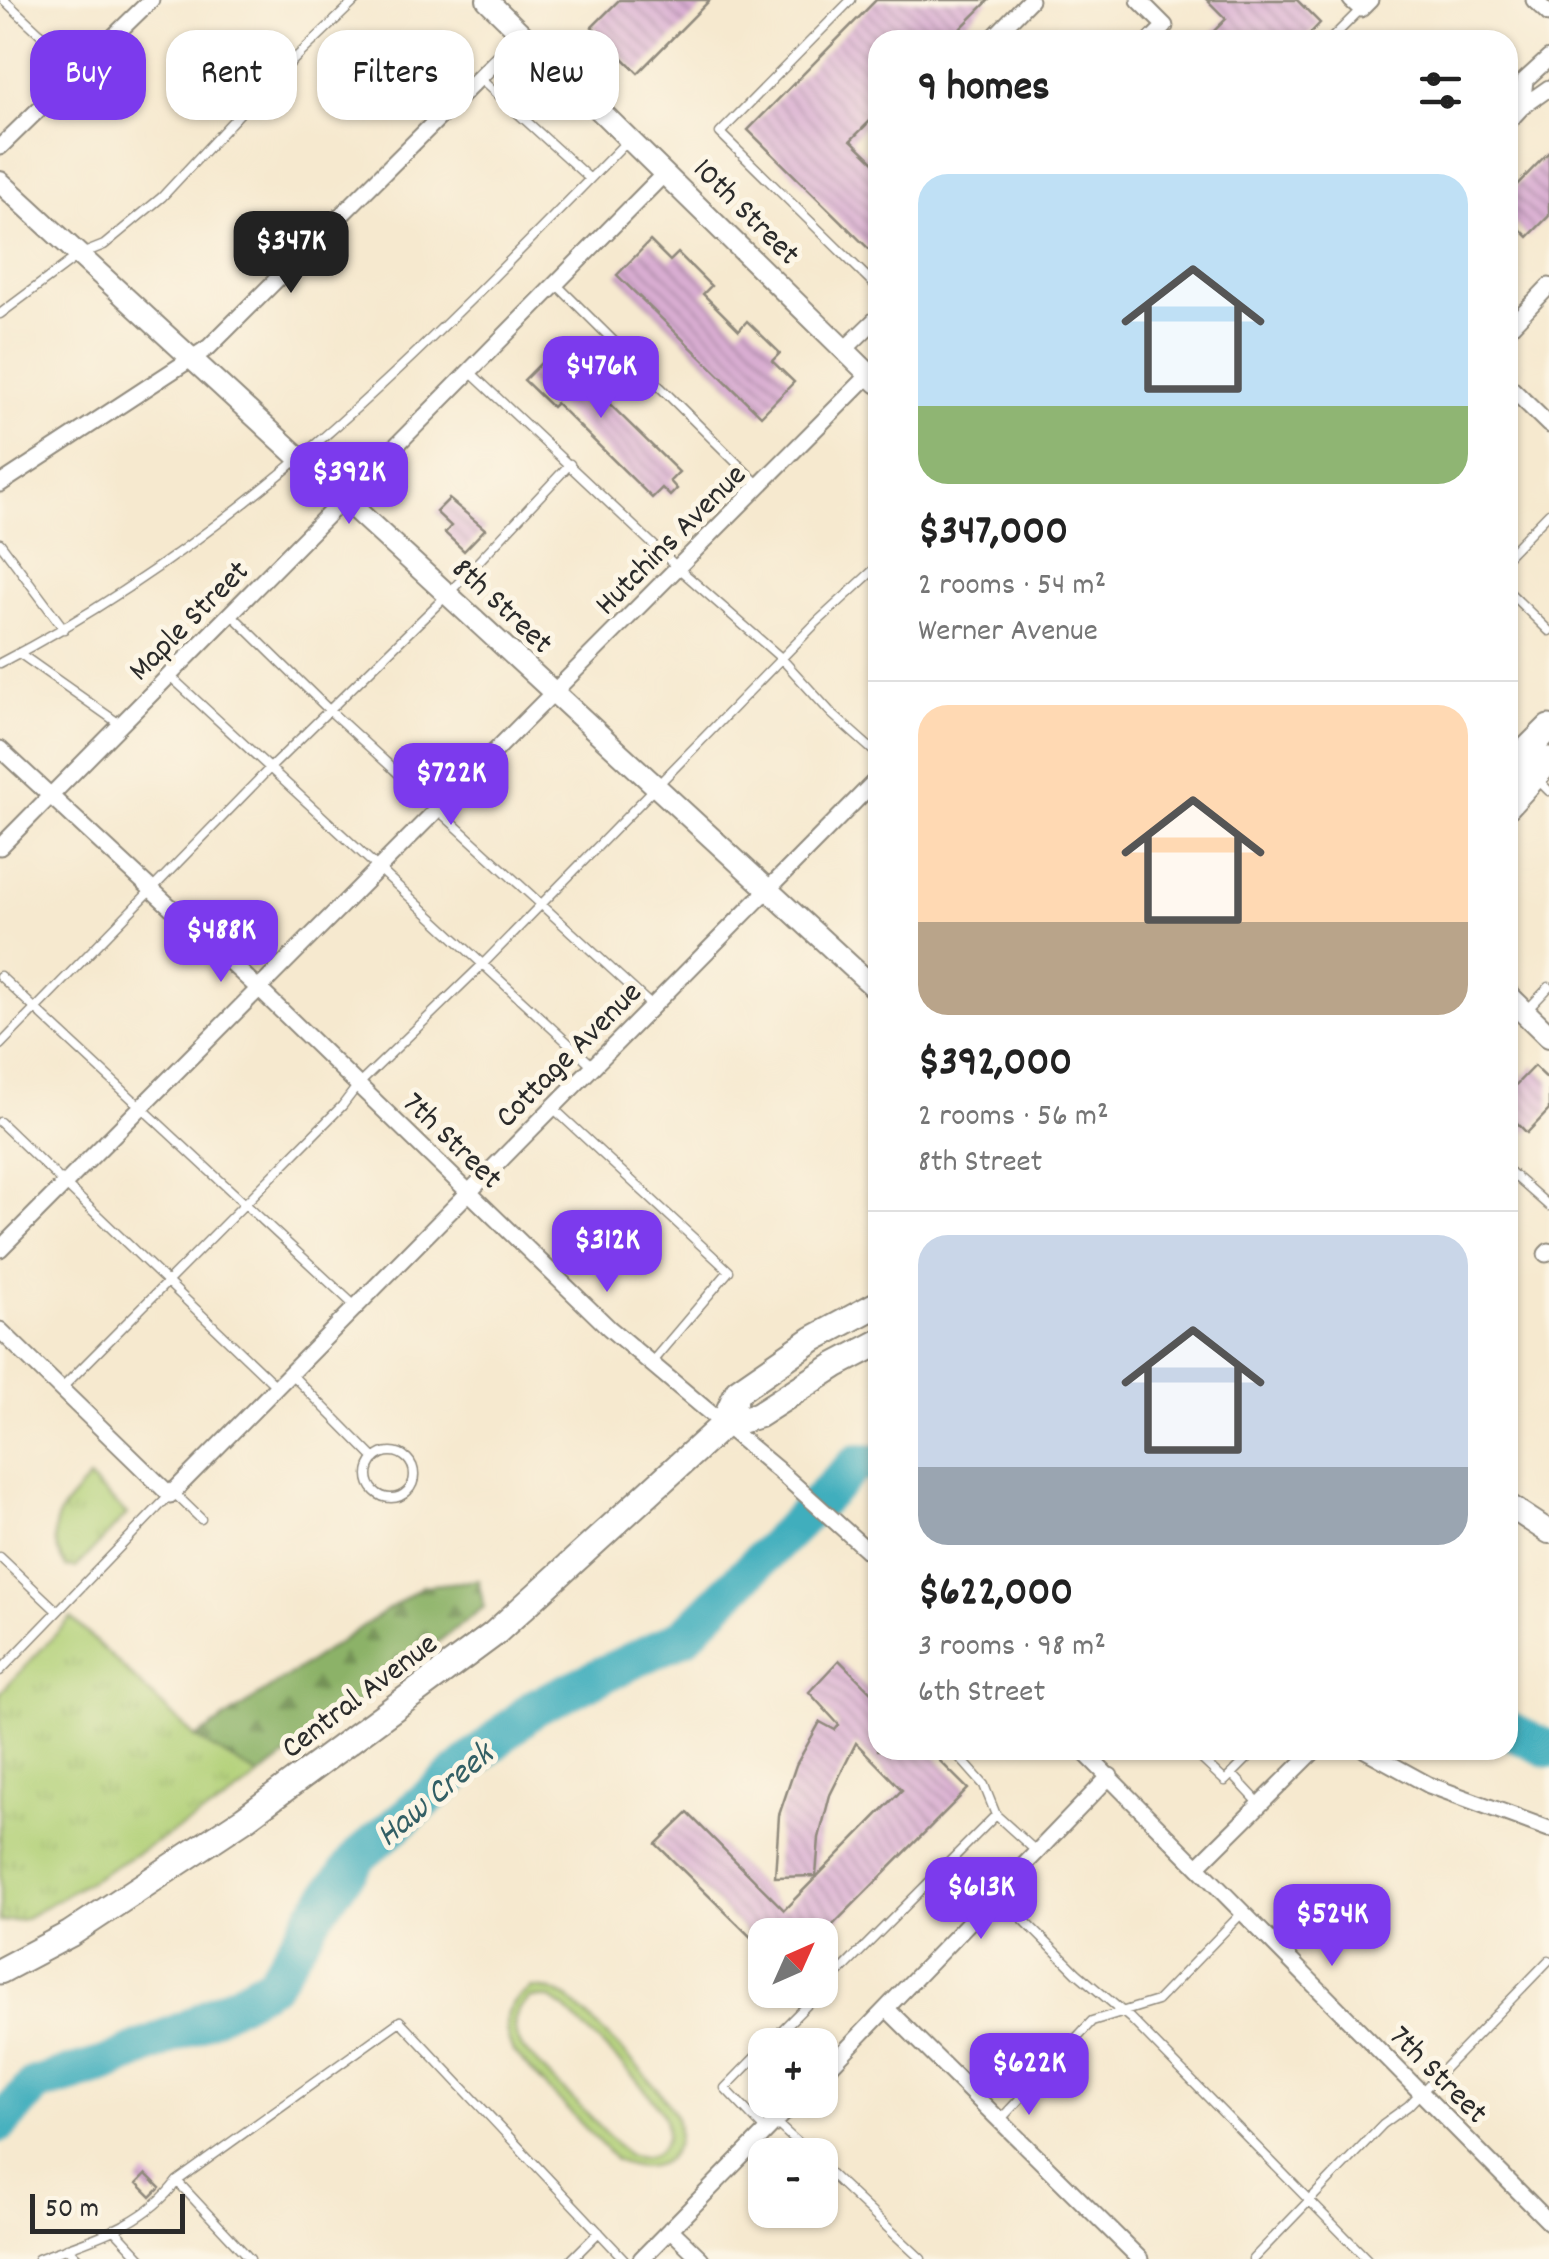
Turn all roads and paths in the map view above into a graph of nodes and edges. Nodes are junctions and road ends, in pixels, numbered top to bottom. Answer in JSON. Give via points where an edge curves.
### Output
{"nodes":[{"id":1,"x":4,"y":0,"type":"edge"},
{"id":2,"x":150,"y":0,"type":"edge"},
{"id":3,"x":356,"y":0,"type":"edge"},
{"id":4,"x":488,"y":0,"type":"edge"},
{"id":5,"x":851,"y":0,"type":"edge"},
{"id":6,"x":1030,"y":0,"type":"edge"},
{"id":7,"x":1139,"y":0,"type":"edge"},
{"id":8,"x":1534,"y":0,"type":"edge"},
{"id":9,"x":1360,"y":3,"type":"edge"},
{"id":10,"x":1549,"y":14,"type":"edge"},
{"id":11,"x":37,"y":30,"type":"edge"},
{"id":12,"x":120,"y":30,"type":"edge"},
{"id":13,"x":517,"y":30,"type":"edge"},
{"id":14,"x":1000,"y":30,"type":"edge"},
{"id":15,"x":1162,"y":30,"type":"edge"},
{"id":16,"x":1338,"y":30,"type":"edge"},
{"id":17,"x":1549,"y":58,"type":"edge"},
{"id":18,"x":494,"y":63,"type":"edge"},
{"id":19,"x":479,"y":78,"type":"junction"},
{"id":20,"x":1549,"y":88,"type":"edge"},
{"id":21,"x":1522,"y":107,"type":"junction"},
{"id":22,"x":1518,"y":111,"type":"edge"},
{"id":23,"x":30,"y":119,"type":"edge"},
{"id":24,"x":610,"y":120,"type":"edge"},
{"id":25,"x":629,"y":138,"type":"junction"},
{"id":26,"x":0,"y":148,"type":"edge"},
{"id":27,"x":665,"y":174,"type":"junction"},
{"id":28,"x":590,"y":179,"type":"junction"},
{"id":29,"x":0,"y":182,"type":"edge"},
{"id":30,"x":79,"y":255,"type":"junction"},
{"id":31,"x":868,"y":278,"type":"edge"},
{"id":32,"x":556,"y":284,"type":"junction"},
{"id":33,"x":1549,"y":286,"type":"edge"},
{"id":34,"x":0,"y":314,"type":"edge"},
{"id":35,"x":1518,"y":319,"type":"edge"},
{"id":36,"x":868,"y":327,"type":"edge"},
{"id":37,"x":844,"y":350,"type":"junction"},
{"id":38,"x":191,"y":359,"type":"junction"},
{"id":39,"x":470,"y":372,"type":"junction"},
{"id":40,"x":868,"y":374,"type":"edge"},
{"id":41,"x":868,"y":384,"type":"edge"},
{"id":42,"x":1518,"y":395,"type":"edge"},
{"id":43,"x":1549,"y":426,"type":"edge"},
{"id":44,"x":301,"y":460,"type":"junction"},
{"id":45,"x":570,"y":464,"type":"junction"},
{"id":46,"x":0,"y":484,"type":"edge"},
{"id":47,"x":760,"y":486,"type":"junction"},
{"id":48,"x":344,"y":500,"type":"junction"},
{"id":49,"x":1549,"y":513,"type":"edge"},
{"id":50,"x":0,"y":543,"type":"edge"},
{"id":51,"x":1518,"y":545,"type":"edge"},
{"id":52,"x":678,"y":568,"type":"junction"},
{"id":53,"x":868,"y":575,"type":"edge"},
{"id":54,"x":447,"y":595,"type":"junction"},
{"id":55,"x":1518,"y":601,"type":"edge"},
{"id":56,"x":231,"y":614,"type":"junction"},
{"id":57,"x":64,"y":629,"type":"junction"},
{"id":58,"x":1549,"y":631,"type":"edge"},
{"id":59,"x":19,"y":654,"type":"junction"},
{"id":60,"x":781,"y":658,"type":"junction"},
{"id":61,"x":0,"y":663,"type":"edge"},
{"id":62,"x":170,"y":676,"type":"junction"},
{"id":63,"x":554,"y":694,"type":"junction"},
{"id":64,"x":329,"y":710,"type":"junction"},
{"id":65,"x":121,"y":725,"type":"junction"},
{"id":66,"x":1549,"y":728,"type":"edge"},
{"id":67,"x":868,"y":746,"type":"edge"},
{"id":68,"x":0,"y":749,"type":"edge"},
{"id":69,"x":1518,"y":758,"type":"edge"},
{"id":70,"x":268,"y":770,"type":"junction"},
{"id":71,"x":1544,"y":776,"type":"edge"},
{"id":72,"x":656,"y":788,"type":"junction"},
{"id":73,"x":868,"y":788,"type":"edge"},
{"id":74,"x":50,"y":796,"type":"junction"},
{"id":75,"x":1518,"y":797,"type":"edge"},
{"id":76,"x":439,"y":808,"type":"junction"},
{"id":77,"x":0,"y":847,"type":"edge"},
{"id":78,"x":379,"y":869,"type":"junction"},
{"id":79,"x":768,"y":890,"type":"junction"},
{"id":80,"x":153,"y":891,"type":"junction"},
{"id":81,"x":541,"y":902,"type":"junction"},
{"id":82,"x":482,"y":965,"type":"junction"},
{"id":83,"x":0,"y":976,"type":"edge"},
{"id":84,"x":868,"y":981,"type":"edge"},
{"id":85,"x":1549,"y":987,"type":"edge"},
{"id":86,"x":259,"y":989,"type":"junction"},
{"id":87,"x":1518,"y":1003,"type":"edge"},
{"id":88,"x":652,"y":1006,"type":"junction"},
{"id":89,"x":1518,"y":1006,"type":"edge"},
{"id":90,"x":37,"y":1008,"type":"junction"},
{"id":91,"x":1549,"y":1036,"type":"edge"},
{"id":92,"x":0,"y":1045,"type":"edge"},
{"id":93,"x":593,"y":1066,"type":"junction"},
{"id":94,"x":358,"y":1085,"type":"junction"},
{"id":95,"x":552,"y":1106,"type":"junction"},
{"id":96,"x":142,"y":1107,"type":"junction"},
{"id":97,"x":0,"y":1122,"type":"edge"},
{"id":98,"x":1518,"y":1179,"type":"edge"},
{"id":99,"x":66,"y":1183,"type":"junction"},
{"id":100,"x":469,"y":1190,"type":"junction"},
{"id":101,"x":244,"y":1202,"type":"junction"},
{"id":102,"x":1549,"y":1206,"type":"edge"},
{"id":103,"x":0,"y":1250,"type":"edge"},
{"id":104,"x":168,"y":1281,"type":"junction"},
{"id":105,"x":355,"y":1306,"type":"junction"},
{"id":106,"x":868,"y":1309,"type":"edge"},
{"id":107,"x":0,"y":1330,"type":"edge"},
{"id":108,"x":868,"y":1347,"type":"edge"},
{"id":109,"x":650,"y":1364,"type":"junction"},
{"id":110,"x":836,"y":1364,"type":"junction"},
{"id":111,"x":868,"y":1364,"type":"edge"},
{"id":112,"x":290,"y":1373,"type":"junction"},
{"id":113,"x":276,"y":1386,"type":"junction"},
{"id":114,"x":61,"y":1389,"type":"junction"},
{"id":115,"x":722,"y":1426,"type":"junction"},
{"id":116,"x":374,"y":1459,"type":"junction"},
{"id":117,"x":171,"y":1493,"type":"junction"},
{"id":118,"x":1518,"y":1512,"type":"edge"},
{"id":119,"x":201,"y":1519,"type":"dead end"},
{"id":120,"x":1549,"y":1532,"type":"edge"},
{"id":121,"x":868,"y":1551,"type":"edge"},
{"id":122,"x":0,"y":1557,"type":"edge"},
{"id":123,"x":57,"y":1612,"type":"junction"},
{"id":124,"x":0,"y":1671,"type":"edge"},
{"id":125,"x":966,"y":1760,"type":"edge"},
{"id":126,"x":1093,"y":1760,"type":"edge"},
{"id":127,"x":1203,"y":1760,"type":"edge"},
{"id":128,"x":1246,"y":1760,"type":"edge"},
{"id":129,"x":1305,"y":1760,"type":"edge"},
{"id":130,"x":1383,"y":1760,"type":"edge"},
{"id":131,"x":1232,"y":1774,"type":"junction"},
{"id":132,"x":1110,"y":1776,"type":"junction"},
{"id":133,"x":1260,"y":1804,"type":"junction"},
{"id":134,"x":996,"y":1815,"type":"junction"},
{"id":135,"x":1549,"y":1829,"type":"edge"},
{"id":136,"x":1037,"y":1852,"type":"junction"},
{"id":137,"x":1198,"y":1865,"type":"junction"},
{"id":138,"x":997,"y":1893,"type":"junction"},
{"id":139,"x":1244,"y":1912,"type":"junction"},
{"id":140,"x":1549,"y":1960,"type":"edge"},
{"id":141,"x":0,"y":1972,"type":"edge"},
{"id":142,"x":887,"y":2008,"type":"junction"},
{"id":143,"x":1122,"y":2012,"type":"junction"},
{"id":144,"x":784,"y":2028,"type":"edge"},
{"id":145,"x":838,"y":2058,"type":"edge"},
{"id":146,"x":748,"y":2064,"type":"edge"},
{"id":147,"x":1420,"y":2092,"type":"junction"},
{"id":148,"x":748,"y":2108,"type":"edge"},
{"id":149,"x":760,"y":2118,"type":"edge"},
{"id":150,"x":779,"y":2118,"type":"edge"},
{"id":151,"x":1000,"y":2120,"type":"junction"},
{"id":152,"x":770,"y":2127,"type":"junction"},
{"id":153,"x":786,"y":2138,"type":"edge"},
{"id":154,"x":176,"y":2181,"type":"junction"},
{"id":155,"x":838,"y":2181,"type":"edge"},
{"id":156,"x":1309,"y":2201,"type":"junction"},
{"id":157,"x":1549,"y":2222,"type":"edge"},
{"id":158,"x":114,"y":2229,"type":"junction"},
{"id":159,"x":670,"y":2229,"type":"junction"},
{"id":160,"x":600,"y":2232,"type":"junction"},
{"id":161,"x":67,"y":2248,"type":"junction"},
{"id":162,"x":38,"y":2259,"type":"edge"},
{"id":163,"x":78,"y":2259,"type":"edge"},
{"id":164,"x":142,"y":2259,"type":"edge"},
{"id":165,"x":250,"y":2259,"type":"edge"},
{"id":166,"x":572,"y":2259,"type":"edge"},
{"id":167,"x":624,"y":2259,"type":"edge"},
{"id":168,"x":641,"y":2259,"type":"edge"},
{"id":169,"x":701,"y":2259,"type":"edge"},
{"id":170,"x":921,"y":2259,"type":"edge"},
{"id":171,"x":1140,"y":2259,"type":"edge"},
{"id":172,"x":1253,"y":2259,"type":"edge"},
{"id":173,"x":1368,"y":2259,"type":"edge"}],
"edges":[{"from":1,"to":11,"type":"lane"},
{"from":2,"to":12,"type":"street"},
{"from":3,"to":30,"type":"lane","via":[[162,197],[104,245]]},
{"from":4,"to":13,"type":"street","name":"10th Street"},
{"from":5,"to":31,"type":"lane","via":[[720,132]]},
{"from":6,"to":14,"type":"street"},
{"from":7,"to":15,"type":"street","via":[[1166,26]]},
{"from":8,"to":10,"type":"street"},
{"from":9,"to":16,"type":"lane"},
{"from":17,"to":21,"type":"street","via":[[1525,80]]},
{"from":18,"to":19,"type":"street"},
{"from":19,"to":28,"type":"lane"},
{"from":19,"to":38,"type":"street"},
{"from":20,"to":21,"type":"street"},
{"from":21,"to":22,"type":"street"},
{"from":23,"to":26,"type":"street"},
{"from":24,"to":25,"type":"street","name":"10th Street"},
{"from":25,"to":27,"type":"street","name":"10th Street"},
{"from":25,"to":28,"type":"lane"},
{"from":27,"to":32,"type":"street","name":"Maple Street"},
{"from":27,"to":37,"type":"street","name":"10th Street"},
{"from":28,"to":44,"type":"lane","via":[[406,366]]},
{"from":29,"to":30,"type":"street","name":"8th Street"},
{"from":30,"to":34,"type":"lane"},
{"from":30,"to":38,"type":"street","name":"8th Street"},
{"from":32,"to":39,"type":"street","name":"Maple Street"},
{"from":32,"to":47,"type":"lane"},
{"from":33,"to":35,"type":"street"},
{"from":36,"to":37,"type":"street"},
{"from":37,"to":40,"type":"street","name":"10th Street"},
{"from":38,"to":44,"type":"street","name":"8th Street"},
{"from":38,"to":46,"type":"street"},
{"from":39,"to":45,"type":"lane"},
{"from":39,"to":48,"type":"street","name":"Maple Street"},
{"from":41,"to":47,"type":"street","name":"Hutchins Avenue"},
{"from":42,"to":43,"type":"street"},
{"from":44,"to":48,"type":"street","name":"8th Street"},
{"from":44,"to":57,"type":"lane"},
{"from":45,"to":52,"type":"lane"},
{"from":45,"to":54,"type":"lane"},
{"from":47,"to":52,"type":"street","name":"Hutchins Avenue"},
{"from":48,"to":54,"type":"street","name":"8th Street"},
{"from":48,"to":56,"type":"street","name":"Maple Street"},
{"from":49,"to":51,"type":"lane"},
{"from":50,"to":57,"type":"lane"},
{"from":52,"to":60,"type":"lane"},
{"from":52,"to":63,"type":"street","name":"Hutchins Avenue"},
{"from":53,"to":60,"type":"lane"},
{"from":54,"to":63,"type":"street","name":"8th Street"},
{"from":54,"to":64,"type":"lane"},
{"from":55,"to":58,"type":"lane"},
{"from":56,"to":62,"type":"street","name":"Maple Street"},
{"from":56,"to":64,"type":"lane"},
{"from":57,"to":59,"type":"lane"},
{"from":59,"to":61,"type":"lane"},
{"from":59,"to":65,"type":"lane"},
{"from":60,"to":67,"type":"lane"},
{"from":60,"to":72,"type":"lane"},
{"from":62,"to":65,"type":"street","name":"Maple Street"},
{"from":62,"to":70,"type":"lane"},
{"from":63,"to":72,"type":"street","name":"8th Street"},
{"from":63,"to":76,"type":"street","name":"Hutchins Avenue"},
{"from":64,"to":70,"type":"lane"},
{"from":64,"to":76,"type":"lane"},
{"from":65,"to":74,"type":"street","name":"Maple Street"},
{"from":66,"to":69,"type":"main road"},
{"from":68,"to":74,"type":"street","name":"7th Street"},
{"from":70,"to":78,"type":"lane"},
{"from":70,"to":80,"type":"lane"},
{"from":71,"to":75,"type":"main road"},
{"from":72,"to":79,"type":"street","name":"8th Street"},
{"from":72,"to":81,"type":"lane"},
{"from":73,"to":79,"type":"street","name":"Cottage Avenue"},
{"from":74,"to":77,"type":"street","name":"Maple Street"},
{"from":74,"to":80,"type":"street","name":"7th Street"},
{"from":76,"to":78,"type":"street","name":"Hutchins Avenue"},
{"from":76,"to":81,"type":"lane"},
{"from":78,"to":82,"type":"lane"},
{"from":78,"to":86,"type":"street","name":"Hutchins Avenue"},
{"from":79,"to":84,"type":"street","name":"8th Street"},
{"from":79,"to":88,"type":"street","name":"Cottage Avenue"},
{"from":80,"to":86,"type":"street","name":"7th Street"},
{"from":80,"to":90,"type":"lane"},
{"from":81,"to":82,"type":"lane"},
{"from":81,"to":88,"type":"lane"},
{"from":82,"to":93,"type":"lane"},
{"from":82,"to":94,"type":"lane"},
{"from":83,"to":90,"type":"lane"},
{"from":85,"to":87,"type":"lane"},
{"from":86,"to":94,"type":"street","name":"7th Street"},
{"from":86,"to":96,"type":"street","name":"Hutchins Avenue"},
{"from":88,"to":93,"type":"street","name":"Cottage Avenue"},
{"from":89,"to":91,"type":"main road"},
{"from":90,"to":92,"type":"lane"},
{"from":90,"to":96,"type":"lane"},
{"from":93,"to":95,"type":"street","name":"Cottage Avenue"},
{"from":94,"to":100,"type":"street","name":"7th Street"},
{"from":94,"to":101,"type":"lane"},
{"from":95,"to":100,"type":"street","name":"Cottage Avenue"},
{"from":95,"to":109,"type":"lane","via":[[730,1272]]},
{"from":96,"to":99,"type":"street","name":"Hutchins Avenue"},
{"from":96,"to":101,"type":"lane"},
{"from":97,"to":99,"type":"lane"},
{"from":98,"to":102,"type":"lane"},
{"from":99,"to":103,"type":"street","name":"Hutchins Avenue"},
{"from":99,"to":104,"type":"lane"},
{"from":100,"to":105,"type":"street","name":"Cottage Avenue"},
{"from":100,"to":109,"type":"street","name":"7th Street"},
{"from":101,"to":104,"type":"lane"},
{"from":101,"to":105,"type":"lane"},
{"from":104,"to":113,"type":"lane"},
{"from":104,"to":114,"type":"lane"},
{"from":105,"to":112,"type":"street","name":"Cottage Avenue"},
{"from":106,"to":115,"type":"main road","name":"Central Avenue","via":[[738,1391]]},
{"from":107,"to":114,"type":"street"},
{"from":108,"to":110,"type":"main road","name":"Central Avenue"},
{"from":109,"to":115,"type":"street","name":"7th Street"},
{"from":110,"to":111,"type":"main road"},
{"from":110,"to":115,"type":"main road","name":"Central Avenue","via":[[758,1415]]},
{"from":112,"to":113,"type":"street","name":"Cottage Avenue"},
{"from":112,"to":116,"type":"lane"},
{"from":113,"to":117,"type":"street","name":"Cottage Avenue"},
{"from":114,"to":117,"type":"street"},
{"from":115,"to":121,"type":"street","name":"7th Street"},
{"from":115,"to":141,"type":"main road","name":"Central Avenue","via":[[494,1634],[244,1820]]},
{"from":116,"to":116,"type":"lane","via":[[389,1452],[404,1456],[414,1476],[408,1490],[396,1498],[376,1492],[368,1480]]},
{"from":117,"to":119,"type":"lane"},
{"from":117,"to":123,"type":"lane"},
{"from":118,"to":120,"type":"main road"},
{"from":122,"to":123,"type":"lane"},
{"from":123,"to":124,"type":"lane"},
{"from":125,"to":134,"type":"lane"},
{"from":126,"to":132,"type":"street","name":"7th Street"},
{"from":127,"to":131,"type":"lane","via":[[1225,1781]]},
{"from":128,"to":131,"type":"lane"},
{"from":129,"to":133,"type":"street"},
{"from":130,"to":135,"type":"street","via":[[1429,1785]]},
{"from":131,"to":133,"type":"lane"},
{"from":132,"to":136,"type":"street"},
{"from":132,"to":137,"type":"street","name":"7th Street"},
{"from":133,"to":137,"type":"street"},
{"from":134,"to":136,"type":"lane"},
{"from":134,"to":144,"type":"lane"},
{"from":136,"to":138,"type":"street"},
{"from":137,"to":139,"type":"street","name":"7th Street"},
{"from":138,"to":142,"type":"street"},
{"from":138,"to":143,"type":"lane"},
{"from":139,"to":143,"type":"lane","via":[[1157,2000]]},
{"from":139,"to":147,"type":"street","name":"7th Street"},
{"from":140,"to":147,"type":"lane"},
{"from":142,"to":145,"type":"street"},
{"from":142,"to":151,"type":"street"},
{"from":143,"to":151,"type":"lane","via":[[1092,2022]]},
{"from":143,"to":156,"type":"lane"},
{"from":146,"to":148,"type":"lane","via":[[725,2088]]},
{"from":147,"to":156,"type":"lane"},
{"from":147,"to":157,"type":"street","name":"7th Street"},
{"from":149,"to":152,"type":"lane"},
{"from":150,"to":152,"type":"street"},
{"from":151,"to":171,"type":"street"},
{"from":152,"to":153,"type":"lane"},
{"from":152,"to":159,"type":"street"},
{"from":154,"to":158,"type":"lane","via":[[140,2218]]},
{"from":154,"to":160,"type":"lane","via":[[400,2021]]},
{"from":154,"to":165,"type":"lane"},
{"from":155,"to":170,"type":"lane"},
{"from":156,"to":172,"type":"lane"},
{"from":156,"to":173,"type":"lane"},
{"from":158,"to":161,"type":"lane"},
{"from":158,"to":164,"type":"lane"},
{"from":159,"to":168,"type":"street"},
{"from":159,"to":169,"type":"street"},
{"from":160,"to":166,"type":"lane"},
{"from":160,"to":167,"type":"lane"},
{"from":161,"to":162,"type":"lane"},
{"from":161,"to":163,"type":"lane"}]}
